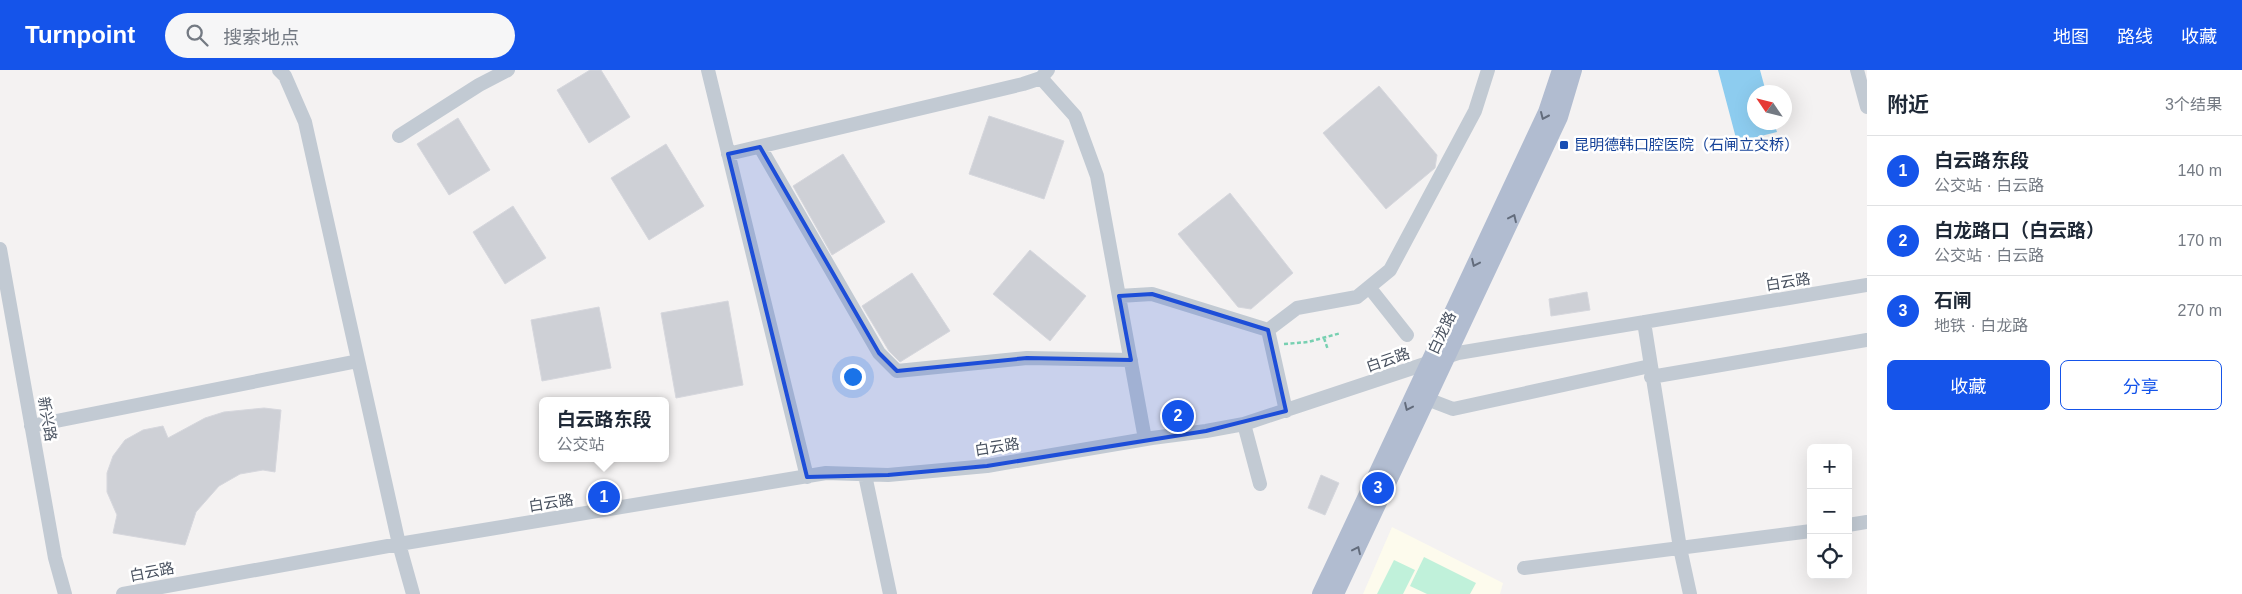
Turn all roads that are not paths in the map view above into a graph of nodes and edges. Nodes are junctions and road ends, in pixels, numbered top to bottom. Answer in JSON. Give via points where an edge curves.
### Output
{"nodes":[{"id":1,"x":279,"y":70,"type":"edge"},
{"id":2,"x":508,"y":70,"type":"edge"},
{"id":3,"x":708,"y":70,"type":"edge"},
{"id":4,"x":1488,"y":70,"type":"edge"},
{"id":5,"x":1562,"y":70,"type":"edge"},
{"id":6,"x":1857,"y":70,"type":"edge"},
{"id":7,"x":1044,"y":74,"type":"edge"},
{"id":8,"x":1867,"y":107,"type":"edge"},
{"id":9,"x":399,"y":136,"type":"dead end"},
{"id":10,"x":760,"y":147,"type":"junction"},
{"id":11,"x":728,"y":154,"type":"junction"},
{"id":12,"x":0,"y":249,"type":"edge"},
{"id":13,"x":1867,"y":285,"type":"edge"},
{"id":14,"x":1369,"y":287,"type":"junction"},
{"id":15,"x":1119,"y":296,"type":"junction"},
{"id":16,"x":6,"y":313,"type":"edge"},
{"id":17,"x":1644,"y":322,"type":"junction"},
{"id":18,"x":1268,"y":330,"type":"junction"},
{"id":19,"x":1406,"y":335,"type":"dead end"},
{"id":20,"x":1867,"y":340,"type":"edge"},
{"id":21,"x":1447,"y":357,"type":"junction"},
{"id":22,"x":1131,"y":360,"type":"junction"},
{"id":23,"x":358,"y":361,"type":"junction"},
{"id":24,"x":1429,"y":362,"type":"junction"},
{"id":25,"x":1651,"y":372,"type":"junction"},
{"id":26,"x":1427,"y":399,"type":"junction"},
{"id":27,"x":1286,"y":411,"type":"junction"},
{"id":28,"x":1244,"y":424,"type":"junction"},
{"id":29,"x":31,"y":426,"type":"junction"},
{"id":30,"x":1145,"y":439,"type":"junction"},
{"id":31,"x":866,"y":475,"type":"junction"},
{"id":32,"x":808,"y":476,"type":"junction"},
{"id":33,"x":1260,"y":484,"type":"dead end"},
{"id":34,"x":1867,"y":522,"type":"edge"},
{"id":35,"x":1852,"y":524,"type":"edge"},
{"id":36,"x":1807,"y":532,"type":"edge"},
{"id":37,"x":399,"y":544,"type":"junction"},
{"id":38,"x":1680,"y":548,"type":"junction"},
{"id":39,"x":1524,"y":568,"type":"dead end"},
{"id":40,"x":65,"y":594,"type":"edge"},
{"id":41,"x":123,"y":594,"type":"edge"},
{"id":42,"x":413,"y":594,"type":"edge"},
{"id":43,"x":890,"y":594,"type":"edge"},
{"id":44,"x":1320,"y":594,"type":"edge"},
{"id":45,"x":1336,"y":594,"type":"edge"},
{"id":46,"x":1690,"y":594,"type":"edge"}],
"edges":[{"from":1,"to":23,"type":"street","via":[[285,76],[305,122]]},
{"from":2,"to":9,"type":"street"},
{"from":3,"to":11,"type":"street"},
{"from":4,"to":14,"type":"street","via":[[1475,111],[1411,232],[1390,270]]},
{"from":21,"to":5,"type":"main road","name":"白龙路","one_way":true,"via":[[1560,117]]},
{"from":5,"to":24,"type":"main road","name":"白龙路","one_way":true,"via":[[1546,112]]},
{"from":6,"to":8,"type":"street"},
{"from":7,"to":10,"type":"street"},
{"from":7,"to":15,"type":"street","via":[[1075,116],[1097,176]]},
{"from":10,"to":11,"type":"street"},
{"from":10,"to":22,"type":"street","via":[[879,353],[897,372],[1027,358]]},
{"from":11,"to":32,"type":"street"},
{"from":12,"to":16,"type":"street","name":"新兴路"},
{"from":13,"to":17,"type":"street","name":"白云路"},
{"from":14,"to":18,"type":"street","via":[[1357,296],[1297,308]]},
{"from":14,"to":19,"type":"street"},
{"from":15,"to":18,"type":"street","via":[[1152,294]]},
{"from":15,"to":22,"type":"street"},
{"from":16,"to":29,"type":"street","name":"新兴路"},
{"from":17,"to":21,"type":"street","name":"白云路"},
{"from":17,"to":25,"type":"street"},
{"from":18,"to":27,"type":"street"},
{"from":20,"to":25,"type":"street"},
{"from":21,"to":24,"type":"street","name":"白云路"},
{"from":21,"to":26,"type":"main road","name":"白龙路"},
{"from":22,"to":30,"type":"street"},
{"from":23,"to":29,"type":"street"},
{"from":23,"to":37,"type":"street"},
{"from":24,"to":27,"type":"street","name":"白云路"},
{"from":24,"to":44,"type":"main road","name":"白龙路","one_way":true},
{"from":25,"to":26,"type":"street","via":[[1453,409]]},
{"from":25,"to":38,"type":"street"},
{"from":45,"to":26,"type":"main road","name":"白龙路","one_way":true},
{"from":27,"to":28,"type":"street","name":"白云路"},
{"from":28,"to":30,"type":"street","name":"白云路"},
{"from":28,"to":33,"type":"street"},
{"from":29,"to":40,"type":"street","name":"新兴路","via":[[55,558]]},
{"from":30,"to":31,"type":"street","name":"白云路","via":[[987,466]]},
{"from":31,"to":32,"type":"street","name":"白云路","via":[[826,473]]},
{"from":31,"to":43,"type":"street"},
{"from":32,"to":37,"type":"street","name":"白云路"},
{"from":34,"to":35,"type":"street"},
{"from":36,"to":38,"type":"street"},
{"from":37,"to":41,"type":"street","name":"白云路"},
{"from":37,"to":42,"type":"street"},
{"from":38,"to":39,"type":"street"},
{"from":38,"to":46,"type":"street"}]}
